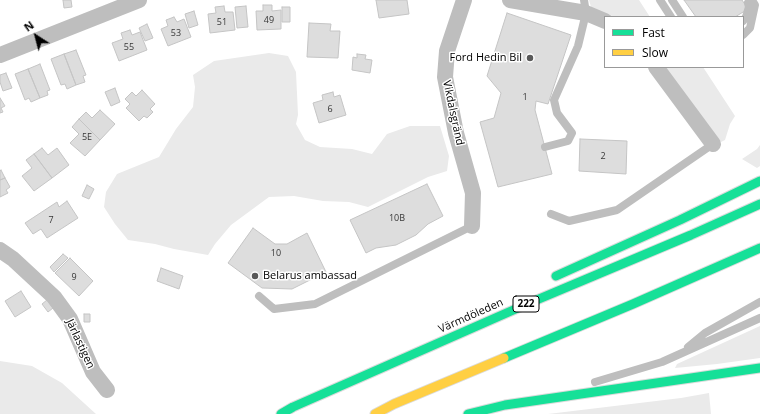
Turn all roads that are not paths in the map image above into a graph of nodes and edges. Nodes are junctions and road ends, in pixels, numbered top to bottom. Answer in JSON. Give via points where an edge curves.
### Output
{"nodes":[{"id":1,"x":139,"y":0,"type":"edge"},
{"id":2,"x":464,"y":0,"type":"edge"},
{"id":3,"x":510,"y":0,"type":"edge"},
{"id":4,"x":660,"y":0,"type":"edge"},
{"id":5,"x":672,"y":0,"type":"edge"},
{"id":6,"x":747,"y":0,"type":"edge"},
{"id":7,"x":752,"y":0,"type":"edge"},
{"id":8,"x":585,"y":6,"type":"edge"},
{"id":9,"x":670,"y":16,"type":"edge"},
{"id":10,"x":682,"y":16,"type":"edge"},
{"id":11,"x":604,"y":19,"type":"edge"},
{"id":12,"x":744,"y":19,"type":"edge"},
{"id":13,"x":744,"y":34,"type":"edge"},
{"id":14,"x":0,"y":55,"type":"edge"},
{"id":15,"x":657,"y":68,"type":"edge"},
{"id":16,"x":713,"y":144,"type":"joint"},
{"id":17,"x":545,"y":147,"type":"dead end"},
{"id":18,"x":760,"y":181,"type":"edge"},
{"id":19,"x":760,"y":204,"type":"edge"},
{"id":20,"x":551,"y":214,"type":"dead end"},
{"id":21,"x":472,"y":226,"type":"joint"},
{"id":22,"x":760,"y":248,"type":"edge"},
{"id":23,"x":0,"y":250,"type":"edge"},
{"id":24,"x":550,"y":279,"type":"dead end"},
{"id":25,"x":259,"y":296,"type":"dead end"},
{"id":26,"x":760,"y":302,"type":"edge"},
{"id":27,"x":760,"y":318,"type":"edge"},
{"id":28,"x":682,"y":353,"type":"junction"},
{"id":29,"x":392,"y":354,"type":"dead end"},
{"id":30,"x":760,"y":368,"type":"edge"},
{"id":31,"x":107,"y":390,"type":"dead end"},
{"id":32,"x":505,"y":405,"type":"junction"},
{"id":33,"x":293,"y":407,"type":"junction"},
{"id":34,"x":280,"y":414,"type":"edge"},
{"id":35,"x":375,"y":414,"type":"edge"},
{"id":36,"x":468,"y":414,"type":"edge"}],
"edges":[{"from":1,"to":14,"type":"street"},
{"from":2,"to":21,"type":"street","name":"Vikdalsgränd","via":[[447,51],[445,77],[473,193]]},
{"from":3,"to":8,"type":"street"},
{"from":4,"to":9,"type":"lane"},
{"from":5,"to":10,"type":"lane"},
{"from":6,"to":12,"type":"lane","via":[[749,7]]},
{"from":7,"to":13,"type":"lane","via":[[755,5],[750,28]]},
{"from":8,"to":11,"type":"street"},
{"from":8,"to":17,"type":"lane","via":[[578,46],[554,100],[557,113],[572,133],[568,141]]},
{"from":15,"to":16,"type":"street"},
{"from":16,"to":20,"type":"lane","via":[[617,210],[569,221]]},
{"from":18,"to":24,"type":"highway"},
{"from":19,"to":33,"type":"highway","name":"Värmdöleden","number":"222"},
{"from":21,"to":25,"type":"lane","via":[[315,304],[274,309]]},
{"from":22,"to":35,"type":"highway"},
{"from":23,"to":31,"type":"street","name":"Järlastigen","via":[[54,298],[70,319],[93,372]]},
{"from":26,"to":28,"type":"lane","via":[[705,332]]},
{"from":27,"to":28,"type":"lane"},
{"from":28,"to":32,"type":"lane","via":[[662,362],[600,381]]},
{"from":29,"to":33,"type":"highway"},
{"from":30,"to":32,"type":"highway"},
{"from":32,"to":36,"type":"highway"},
{"from":33,"to":34,"type":"highway","name":"Värmdöleden","number":"222"}]}
